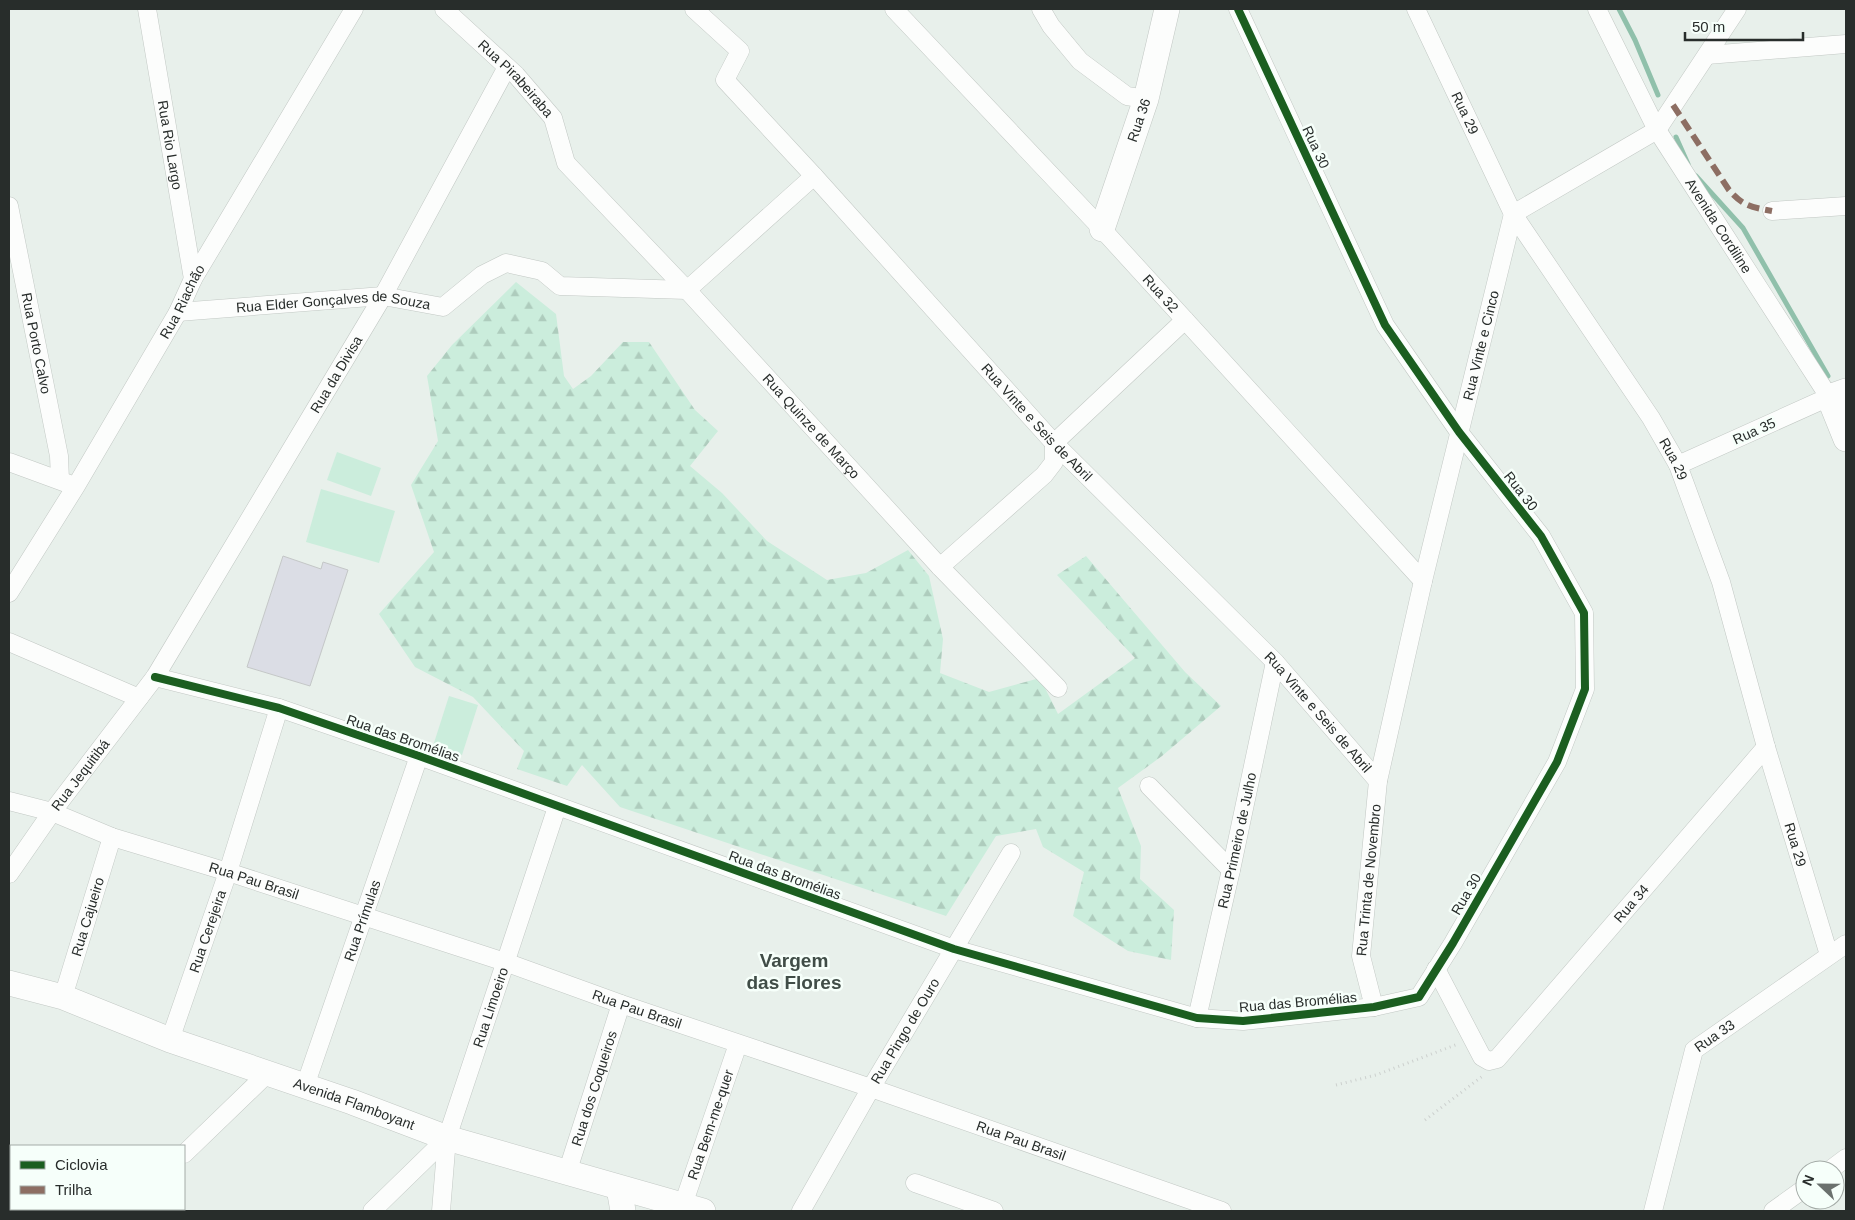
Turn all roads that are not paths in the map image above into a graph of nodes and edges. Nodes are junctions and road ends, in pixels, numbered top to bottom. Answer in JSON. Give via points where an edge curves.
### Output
{"nodes":[{"id":1,"x":354,"y":9,"type":"edge"},
{"id":2,"x":444,"y":9,"type":"edge"},
{"id":3,"x":694,"y":9,"type":"edge"},
{"id":4,"x":894,"y":9,"type":"edge"},
{"id":5,"x":1042,"y":9,"type":"edge"},
{"id":6,"x":1167,"y":9,"type":"edge"},
{"id":7,"x":1238,"y":9,"type":"edge"},
{"id":8,"x":1416,"y":9,"type":"edge"},
{"id":9,"x":1598,"y":9,"type":"edge"},
{"id":10,"x":1737,"y":9,"type":"edge"},
{"id":11,"x":149,"y":10,"type":"edge"},
{"id":12,"x":1846,"y":44,"type":"edge"},
{"id":13,"x":1707,"y":55,"type":"junction"},
{"id":14,"x":507,"y":67,"type":"junction"},
{"id":15,"x":1146,"y":100,"type":"junction"},
{"id":16,"x":1657,"y":130,"type":"junction"},
{"id":17,"x":566,"y":163,"type":"joint"},
{"id":18,"x":814,"y":176,"type":"junction"},
{"id":19,"x":9,"y":206,"type":"edge"},
{"id":20,"x":1846,"y":206,"type":"edge"},
{"id":21,"x":1772,"y":211,"type":"dead end"},
{"id":22,"x":1513,"y":214,"type":"junction"},
{"id":23,"x":1102,"y":229,"type":"junction"},
{"id":24,"x":193,"y":279,"type":"junction"},
{"id":25,"x":687,"y":290,"type":"junction"},
{"id":26,"x":383,"y":296,"type":"junction"},
{"id":27,"x":178,"y":312,"type":"junction"},
{"id":28,"x":1185,"y":320,"type":"junction"},
{"id":29,"x":1838,"y":394,"type":"edge"},
{"id":30,"x":1459,"y":432,"type":"junction"},
{"id":31,"x":1846,"y":439,"type":"edge"},
{"id":32,"x":1054,"y":443,"type":"junction"},
{"id":33,"x":9,"y":462,"type":"edge"},
{"id":34,"x":1678,"y":465,"type":"junction"},
{"id":35,"x":68,"y":483,"type":"junction"},
{"id":36,"x":940,"y":568,"type":"junction"},
{"id":37,"x":1423,"y":581,"type":"junction"},
{"id":38,"x":9,"y":593,"type":"edge"},
{"id":39,"x":9,"y":642,"type":"edge"},
{"id":40,"x":1275,"y":662,"type":"junction"},
{"id":41,"x":155,"y":677,"type":"junction"},
{"id":42,"x":1058,"y":688,"type":"dead end"},
{"id":43,"x":139,"y":698,"type":"junction"},
{"id":44,"x":279,"y":708,"type":"junction"},
{"id":45,"x":1766,"y":747,"type":"junction"},
{"id":46,"x":419,"y":756,"type":"junction"},
{"id":47,"x":1378,"y":781,"type":"junction"},
{"id":48,"x":1149,"y":786,"type":"dead end"},
{"id":49,"x":9,"y":801,"type":"edge"},
{"id":50,"x":557,"y":807,"type":"junction"},
{"id":51,"x":52,"y":812,"type":"junction"},
{"id":52,"x":112,"y":837,"type":"junction"},
{"id":53,"x":1011,"y":853,"type":"dead end"},
{"id":54,"x":1231,"y":870,"type":"junction"},
{"id":55,"x":228,"y":872,"type":"junction"},
{"id":56,"x":9,"y":874,"type":"edge"},
{"id":57,"x":364,"y":917,"type":"junction"},
{"id":58,"x":1846,"y":944,"type":"edge"},
{"id":59,"x":954,"y":949,"type":"junction"},
{"id":60,"x":1829,"y":955,"type":"junction"},
{"id":61,"x":505,"y":962,"type":"junction"},
{"id":62,"x":1436,"y":969,"type":"junction"},
{"id":63,"x":9,"y":983,"type":"edge"},
{"id":64,"x":63,"y":997,"type":"junction"},
{"id":65,"x":1419,"y":997,"type":"joint"},
{"id":66,"x":620,"y":1004,"type":"junction"},
{"id":67,"x":1374,"y":1007,"type":"junction"},
{"id":68,"x":1197,"y":1018,"type":"junction"},
{"id":69,"x":170,"y":1040,"type":"junction"},
{"id":70,"x":738,"y":1044,"type":"junction"},
{"id":71,"x":268,"y":1073,"type":"junction"},
{"id":72,"x":305,"y":1086,"type":"junction"},
{"id":73,"x":871,"y":1088,"type":"junction"},
{"id":74,"x":447,"y":1138,"type":"junction"},
{"id":75,"x":185,"y":1153,"type":"edge"},
{"id":76,"x":567,"y":1173,"type":"junction"},
{"id":77,"x":915,"y":1183,"type":"dead end"},
{"id":78,"x":1795,"y":1195,"type":"edge"},
{"id":79,"x":621,"y":1200,"type":"edge"},
{"id":80,"x":693,"y":1208,"type":"edge"},
{"id":81,"x":372,"y":1211,"type":"edge"},
{"id":82,"x":441,"y":1211,"type":"edge"},
{"id":83,"x":801,"y":1211,"type":"edge"},
{"id":84,"x":994,"y":1211,"type":"edge"},
{"id":85,"x":1222,"y":1211,"type":"edge"},
{"id":86,"x":1653,"y":1211,"type":"edge"},
{"id":87,"x":1773,"y":1211,"type":"edge"}],
"edges":[{"from":1,"to":24,"type":"street","name":"Rua Riachão"},
{"from":2,"to":14,"type":"street","name":"Rua Pirabeiraba"},
{"from":3,"to":18,"type":"street","name":"Rua Vinte e Seis de Abril","via":[[740,51],[725,80]]},
{"from":4,"to":23,"type":"street","name":"Rua 32"},
{"from":5,"to":15,"type":"street","via":[[1051,26],[1080,61],[1127,96]]},
{"from":6,"to":15,"type":"street","name":"Rua 36"},
{"from":7,"to":30,"type":"street","name":"Rua 30","via":[[1385,325]]},
{"from":8,"to":22,"type":"street","name":"Rua 29"},
{"from":9,"to":16,"type":"street","name":"Avenida Cordiline"},
{"from":10,"to":13,"type":"street"},
{"from":11,"to":24,"type":"street","name":"Rua Rio Largo"},
{"from":12,"to":13,"type":"street"},
{"from":13,"to":16,"type":"street"},
{"from":14,"to":17,"type":"street","name":"Rua Pirabeiraba","via":[[552,118]]},
{"from":14,"to":26,"type":"street","name":"Rua da Divisa"},
{"from":15,"to":23,"type":"street","name":"Rua 36"},
{"from":16,"to":22,"type":"street"},
{"from":16,"to":29,"type":"street","name":"Avenida Cordiline"},
{"from":17,"to":25,"type":"street","name":"Rua Quinze de Março"},
{"from":18,"to":25,"type":"street"},
{"from":18,"to":32,"type":"street","name":"Rua Vinte e Seis de Abril"},
{"from":19,"to":35,"type":"street","name":"Rua Porto Calvo","via":[[59,456]]},
{"from":20,"to":21,"type":"street"},
{"from":22,"to":30,"type":"street","name":"Rua Vinte e Cinco"},
{"from":22,"to":34,"type":"street","name":"Rua 29","via":[[1651,418]]},
{"from":23,"to":28,"type":"street","name":"Rua 32"},
{"from":24,"to":27,"type":"street","name":"Rua Riachão"},
{"from":25,"to":26,"type":"street","name":"Rua Elder Gonçalves de Souza","via":[[560,286],[542,271],[506,263],[482,274],[443,307]]},
{"from":25,"to":36,"type":"street","name":"Rua Quinze de Março"},
{"from":26,"to":27,"type":"street","name":"Rua Elder Gonçalves de Souza"},
{"from":26,"to":41,"type":"street","name":"Rua da Divisa"},
{"from":27,"to":35,"type":"street","name":"Rua Riachão"},
{"from":28,"to":32,"type":"street"},
{"from":28,"to":37,"type":"street","name":"Rua 32"},
{"from":29,"to":31,"type":"street","name":"Avenida Cordiline"},
{"from":29,"to":34,"type":"street","name":"Rua 35"},
{"from":30,"to":37,"type":"street","name":"Rua Vinte e Cinco"},
{"from":30,"to":62,"type":"street","name":"Rua 30","via":[[1541,536],[1584,613],[1585,689],[1557,762]]},
{"from":32,"to":36,"type":"street","via":[[1054,462],[1044,475]]},
{"from":32,"to":40,"type":"street","name":"Rua Vinte e Seis de Abril"},
{"from":33,"to":35,"type":"street"},
{"from":34,"to":45,"type":"street","name":"Rua 29","via":[[1721,582]]},
{"from":35,"to":38,"type":"street","name":"Rua Riachão"},
{"from":36,"to":42,"type":"street","name":"Rua Quinze de Março"},
{"from":37,"to":47,"type":"street","name":"Rua Vinte e Cinco"},
{"from":39,"to":43,"type":"street"},
{"from":40,"to":47,"type":"street","name":"Rua Vinte e Seis de Abril"},
{"from":40,"to":54,"type":"street","name":"Rua Primeiro de Julho"},
{"from":41,"to":43,"type":"street","name":"Rua Jequitibá"},
{"from":41,"to":44,"type":"street","name":"Rua das Bromélias"},
{"from":43,"to":51,"type":"street","name":"Rua Jequitibá"},
{"from":44,"to":46,"type":"street","name":"Rua das Bromélias"},
{"from":44,"to":55,"type":"street","name":"Rua Cerejeira"},
{"from":45,"to":60,"type":"street","name":"Rua 29"},
{"from":45,"to":62,"type":"street","name":"Rua 34","via":[[1493,1060],[1482,1057]]},
{"from":46,"to":50,"type":"street","name":"Rua das Bromélias"},
{"from":46,"to":57,"type":"street","name":"Rua Prímulas"},
{"from":47,"to":67,"type":"street","name":"Rua Trinta de Novembro","via":[[1362,956]]},
{"from":48,"to":54,"type":"street"},
{"from":49,"to":51,"type":"street","name":"Rua Pau Brasil"},
{"from":50,"to":59,"type":"street","name":"Rua das Bromélias"},
{"from":50,"to":61,"type":"street","name":"Rua Limoeiro"},
{"from":51,"to":52,"type":"street","name":"Rua Pau Brasil"},
{"from":51,"to":56,"type":"street","name":"Rua Jequitibá"},
{"from":52,"to":55,"type":"street","name":"Rua Pau Brasil"},
{"from":52,"to":64,"type":"street","name":"Rua Cajueiro"},
{"from":53,"to":59,"type":"street","name":"Rua Pingo de Ouro"},
{"from":54,"to":68,"type":"street","name":"Rua Primeiro de Julho"},
{"from":55,"to":57,"type":"street","name":"Rua Pau Brasil"},
{"from":55,"to":69,"type":"street","name":"Rua Cerejeira"},
{"from":57,"to":61,"type":"street","name":"Rua Pau Brasil"},
{"from":57,"to":72,"type":"street","name":"Rua Prímulas"},
{"from":58,"to":60,"type":"street","name":"Rua 33"},
{"from":59,"to":68,"type":"street","name":"Rua das Bromélias"},
{"from":59,"to":73,"type":"street","name":"Rua Pingo de Ouro"},
{"from":60,"to":86,"type":"street","name":"Rua 33","via":[[1694,1050]]},
{"from":61,"to":66,"type":"street","name":"Rua Pau Brasil"},
{"from":61,"to":74,"type":"street","name":"Rua Limoeiro"},
{"from":62,"to":65,"type":"street","name":"Rua 30"},
{"from":63,"to":64,"type":"street","name":"Avenida Flamboyant"},
{"from":64,"to":69,"type":"street","name":"Avenida Flamboyant"},
{"from":65,"to":67,"type":"street","name":"Rua das Bromélias"},
{"from":66,"to":70,"type":"street","name":"Rua Pau Brasil"},
{"from":66,"to":76,"type":"street","name":"Rua dos Coqueiros"},
{"from":67,"to":68,"type":"street","name":"Rua das Bromélias","via":[[1243,1021]]},
{"from":69,"to":71,"type":"street","name":"Avenida Flamboyant"},
{"from":70,"to":73,"type":"street","name":"Rua Pau Brasil"},
{"from":70,"to":80,"type":"street","name":"Rua Bem-me-quer"},
{"from":71,"to":72,"type":"street","name":"Avenida Flamboyant"},
{"from":71,"to":75,"type":"street"},
{"from":72,"to":74,"type":"street","name":"Avenida Flamboyant"},
{"from":73,"to":83,"type":"street","name":"Rua Pingo de Ouro"},
{"from":73,"to":85,"type":"street","name":"Rua Pau Brasil"},
{"from":74,"to":76,"type":"street","name":"Avenida Flamboyant"},
{"from":74,"to":81,"type":"street"},
{"from":74,"to":82,"type":"street","name":"Rua Limoeiro"},
{"from":76,"to":79,"type":"street","name":"Avenida Flamboyant"},
{"from":77,"to":84,"type":"street"},
{"from":78,"to":87,"type":"street"},
{"from":79,"to":80,"type":"street","name":"Avenida Flamboyant"}]}
